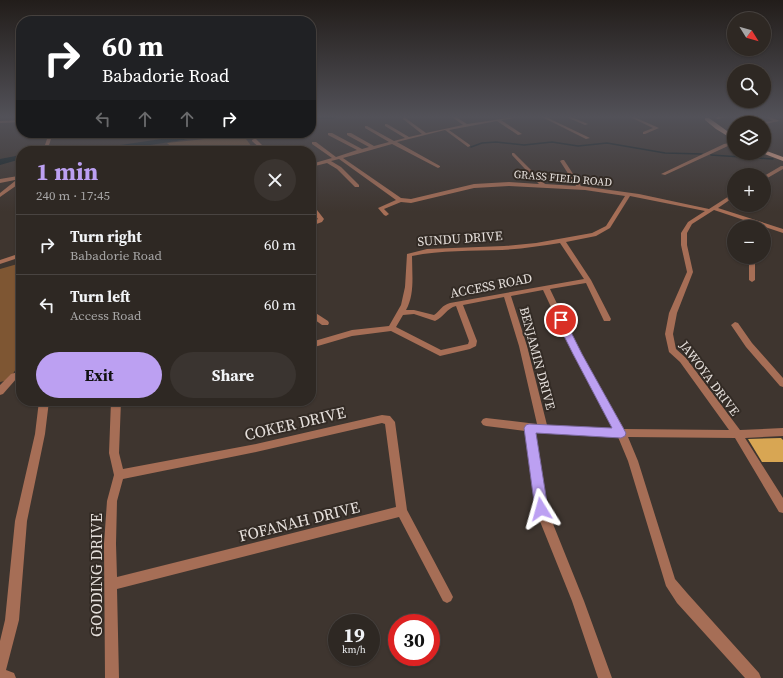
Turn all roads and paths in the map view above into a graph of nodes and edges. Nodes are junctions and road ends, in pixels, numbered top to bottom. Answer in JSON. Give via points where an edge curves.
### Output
{"nodes":[{"id":1,"x":323,"y":149,"type":"edge"},
{"id":2,"x":366,"y":149,"type":"edge"},
{"id":3,"x":406,"y":149,"type":"edge"},
{"id":4,"x":718,"y":149,"type":"edge"},
{"id":5,"x":360,"y":150,"type":"joint"},
{"id":6,"x":771,"y":153,"type":"edge"},
{"id":7,"x":514,"y":154,"type":"dead end"},
{"id":8,"x":337,"y":158,"type":"junction"},
{"id":9,"x":783,"y":158,"type":"edge"},
{"id":10,"x":327,"y":161,"type":"junction"},
{"id":11,"x":562,"y":161,"type":"dead end"},
{"id":12,"x":316,"y":164,"type":"edge"},
{"id":13,"x":438,"y":167,"type":"dead end"},
{"id":14,"x":783,"y":167,"type":"edge"},
{"id":15,"x":663,"y":174,"type":"dead end"},
{"id":16,"x":771,"y":174,"type":"edge"},
{"id":17,"x":16,"y":178,"type":"edge"},
{"id":18,"x":0,"y":181,"type":"edge"},
{"id":19,"x":16,"y":183,"type":"edge"},
{"id":20,"x":357,"y":186,"type":"dead end"},
{"id":21,"x":544,"y":186,"type":"junction"},
{"id":22,"x":580,"y":188,"type":"junction"},
{"id":23,"x":0,"y":195,"type":"edge"},
{"id":24,"x":628,"y":195,"type":"junction"},
{"id":25,"x":727,"y":199,"type":"edge"},
{"id":26,"x":400,"y":200,"type":"junction"},
{"id":27,"x":710,"y":209,"type":"junction"},
{"id":28,"x":316,"y":213,"type":"edge"},
{"id":29,"x":386,"y":214,"type":"dead end"},
{"id":30,"x":744,"y":220,"type":"edge"},
{"id":31,"x":316,"y":222,"type":"edge"},
{"id":32,"x":771,"y":228,"type":"edge"},
{"id":33,"x":783,"y":231,"type":"edge"},
{"id":34,"x":562,"y":241,"type":"junction"},
{"id":35,"x":16,"y":257,"type":"edge"},
{"id":36,"x":0,"y":262,"type":"edge"},
{"id":37,"x":752,"y":264,"type":"edge"},
{"id":38,"x":588,"y":280,"type":"junction"},
{"id":39,"x":752,"y":280,"type":"dead end"},
{"id":40,"x":545,"y":287,"type":"junction"},
{"id":41,"x":507,"y":295,"type":"junction"},
{"id":42,"x":459,"y":303,"type":"junction"},
{"id":43,"x":400,"y":313,"type":"junction"},
{"id":44,"x":316,"y":316,"type":"edge"},
{"id":45,"x":607,"y":319,"type":"dead end"},
{"id":46,"x":326,"y":323,"type":"dead end"},
{"id":47,"x":734,"y":325,"type":"dead end"},
{"id":48,"x":392,"y":328,"type":"junction"},
{"id":49,"x":316,"y":343,"type":"edge"},
{"id":50,"x":16,"y":377,"type":"edge"},
{"id":51,"x":783,"y":384,"type":"edge"},
{"id":52,"x":0,"y":391,"type":"edge"},
{"id":53,"x":43,"y":406,"type":"edge"},
{"id":54,"x":116,"y":406,"type":"edge"},
{"id":55,"x":486,"y":422,"type":"dead end"},
{"id":56,"x":529,"y":428,"type":"junction"},
{"id":57,"x":543,"y":428,"type":"junction"},
{"id":58,"x":783,"y":432,"type":"edge"},
{"id":59,"x":621,"y":433,"type":"junction"},
{"id":60,"x":738,"y":435,"type":"junction"},
{"id":61,"x":119,"y":475,"type":"junction"},
{"id":62,"x":783,"y":508,"type":"edge"},
{"id":63,"x":402,"y":511,"type":"junction"},
{"id":64,"x":110,"y":585,"type":"junction"},
{"id":65,"x":446,"y":597,"type":"dead end"},
{"id":66,"x":0,"y":667,"type":"edge"},
{"id":67,"x":0,"y":676,"type":"edge"},
{"id":68,"x":9,"y":678,"type":"edge"},
{"id":69,"x":112,"y":678,"type":"edge"},
{"id":70,"x":605,"y":678,"type":"edge"},
{"id":71,"x":754,"y":678,"type":"edge"}],
"edges":[{"from":1,"to":8,"type":"street"},
{"from":2,"to":5,"type":"street"},
{"from":3,"to":13,"type":"street"},
{"from":4,"to":15,"type":"street"},
{"from":5,"to":8,"type":"street"},
{"from":6,"to":9,"type":"main road"},
{"from":7,"to":21,"type":"street"},
{"from":8,"to":10,"type":"street"},
{"from":8,"to":26,"type":"street"},
{"from":10,"to":12,"type":"street"},
{"from":10,"to":20,"type":"street","via":[[339,168]]},
{"from":11,"to":22,"type":"street"},
{"from":14,"to":16,"type":"street"},
{"from":17,"to":18,"type":"street"},
{"from":19,"to":23,"type":"street"},
{"from":21,"to":22,"type":"street","name":"GRASS FIELD ROAD"},
{"from":21,"to":26,"type":"street","name":"GRASS FIELD ROAD","via":[[484,184],[411,201]]},
{"from":22,"to":24,"type":"street","name":"GRASS FIELD ROAD"},
{"from":24,"to":27,"type":"street","name":"GRASS FIELD ROAD"},
{"from":24,"to":34,"type":"street","name":"SUNDU DRIVE","via":[[606,230]]},
{"from":25,"to":27,"type":"street","name":"JAWOYA DRIVE"},
{"from":26,"to":29,"type":"street","via":[[382,208]]},
{"from":27,"to":30,"type":"street","name":"GRASS FIELD ROAD"},
{"from":27,"to":60,"type":"street","name":"JAWOYA DRIVE","via":[[690,224],[684,233],[690,272],[670,323],[670,345]]},
{"from":28,"to":31,"type":"street","via":[[320,221]]},
{"from":32,"to":33,"type":"street","name":"GRASS FIELD ROAD"},
{"from":34,"to":38,"type":"street"},
{"from":34,"to":43,"type":"street","name":"SUNDU DRIVE","via":[[504,248],[427,251],[408,255],[409,287],[405,305]]},
{"from":35,"to":36,"type":"street"},
{"from":37,"to":39,"type":"street"},
{"from":38,"to":40,"type":"street","name":"ACCESS ROAD"},
{"from":38,"to":45,"type":"street"},
{"from":40,"to":41,"type":"street","name":"ACCESS ROAD"},
{"from":40,"to":59,"type":"street","name":"ACCESS ROAD","via":[[577,354]]},
{"from":41,"to":42,"type":"street","name":"ACCESS ROAD"},
{"from":41,"to":57,"type":"street","name":"BENJAMIN DRIVE","via":[[523,346]]},
{"from":42,"to":43,"type":"street","name":"ACCESS ROAD","via":[[447,306],[435,318],[414,312]]},
{"from":42,"to":48,"type":"street","via":[[473,341],[470,346],[440,352]]},
{"from":43,"to":48,"type":"street","name":"SUNDU DRIVE"},
{"from":44,"to":46,"type":"street"},
{"from":47,"to":51,"type":"street"},
{"from":48,"to":49,"type":"street","via":[[352,333]]},
{"from":50,"to":52,"type":"street"},
{"from":53,"to":66,"type":"street","via":[[40,434],[21,521],[12,620]]},
{"from":54,"to":61,"type":"street","name":"GOODING DRIVE","via":[[114,453]]},
{"from":55,"to":56,"type":"street"},
{"from":56,"to":57,"type":"street"},
{"from":56,"to":70,"type":"street","via":[[541,509]]},
{"from":57,"to":59,"type":"street"},
{"from":58,"to":60,"type":"street"},
{"from":59,"to":60,"type":"street"},
{"from":59,"to":71,"type":"street","name":"ACCESS ROAD","via":[[633,461],[670,582]]},
{"from":60,"to":62,"type":"street"},
{"from":61,"to":63,"type":"street","name":"COKER DRIVE","via":[[387,419],[390,422]]},
{"from":61,"to":64,"type":"street","name":"GOODING DRIVE","via":[[112,501]]},
{"from":63,"to":64,"type":"street","name":"FOFANAH DRIVE"},
{"from":63,"to":65,"type":"street"},
{"from":64,"to":69,"type":"street","name":"GOODING DRIVE"},
{"from":67,"to":68,"type":"street"}]}
